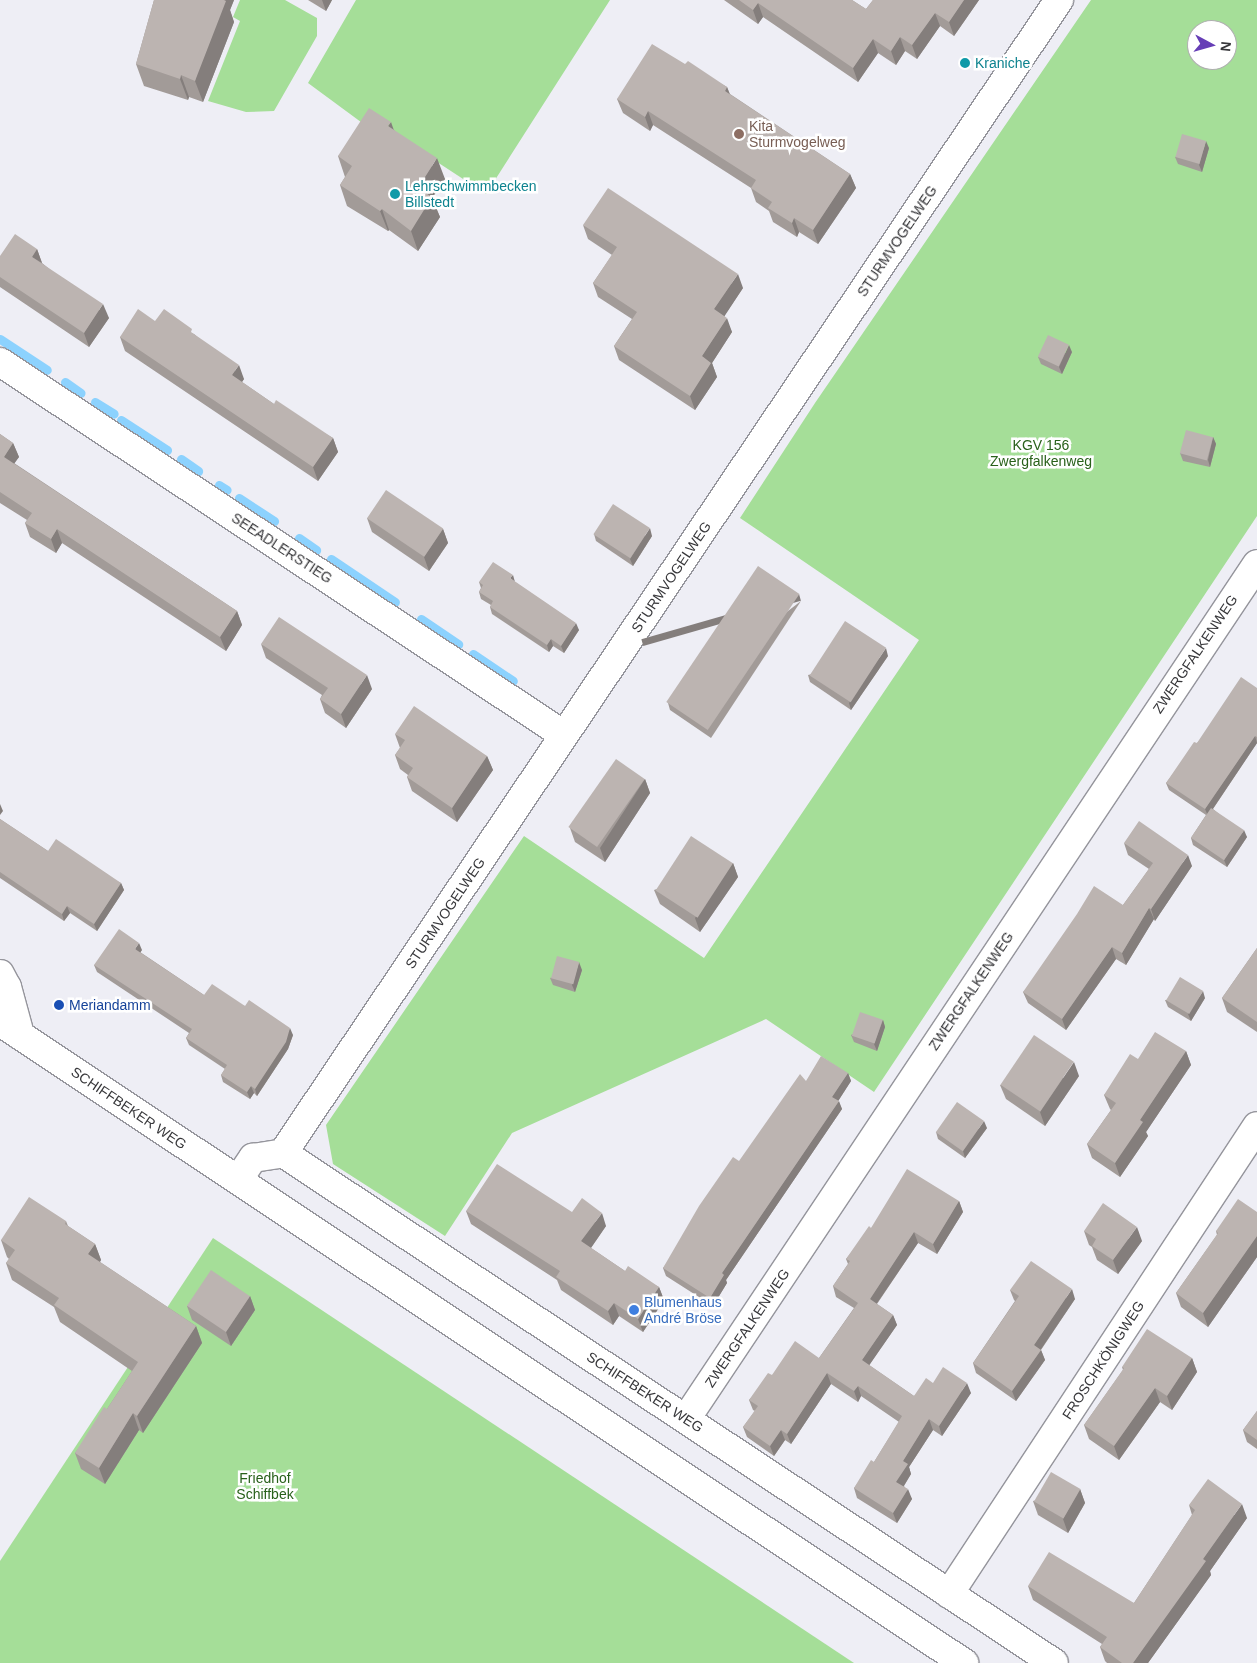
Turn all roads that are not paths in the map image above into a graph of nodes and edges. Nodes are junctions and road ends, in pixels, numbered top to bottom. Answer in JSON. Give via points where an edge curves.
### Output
{"nodes":[{"id":1,"x":1059,"y":0,"type":"edge"},
{"id":2,"x":0,"y":362,"type":"edge"},
{"id":3,"x":1257,"y":564,"type":"edge"},
{"id":4,"x":564,"y":735,"type":"junction"},
{"id":5,"x":0,"y":974,"type":"edge"},
{"id":6,"x":10,"y":1029,"type":"edge"},
{"id":7,"x":1257,"y":1126,"type":"edge"},
{"id":8,"x":283,"y":1153,"type":"junction"},
{"id":9,"x":238,"y":1180,"type":"junction"},
{"id":10,"x":686,"y":1419,"type":"junction"},
{"id":11,"x":949,"y":1594,"type":"junction"},
{"id":12,"x":964,"y":1663,"type":"edge"},
{"id":13,"x":1054,"y":1663,"type":"edge"}],
"edges":[{"from":1,"to":4,"type":"street","name":"STURMVOGELWEG"},
{"from":2,"to":4,"type":"street","name":"SEEADLERSTIEG"},
{"from":3,"to":10,"type":"street","name":"ZWERGFALKENWEG"},
{"from":4,"to":8,"type":"street","name":"STURMVOGELWEG"},
{"from":5,"to":6,"type":"street","name":"SCHIFFBEKER WEG","via":[[6,987]]},
{"from":6,"to":9,"type":"street","name":"SCHIFFBEKER WEG"},
{"from":7,"to":11,"type":"street","name":"FROSCHKÖNIGWEG"},
{"from":8,"to":9,"type":"street","via":[[253,1158]]},
{"from":8,"to":10,"type":"street","name":"SCHIFFBEKER WEG"},
{"from":9,"to":12,"type":"street","name":"SCHIFFBEKER WEG"},
{"from":10,"to":11,"type":"street","name":"SCHIFFBEKER WEG"},
{"from":11,"to":13,"type":"street","name":"SCHIFFBEKER WEG"}]}
